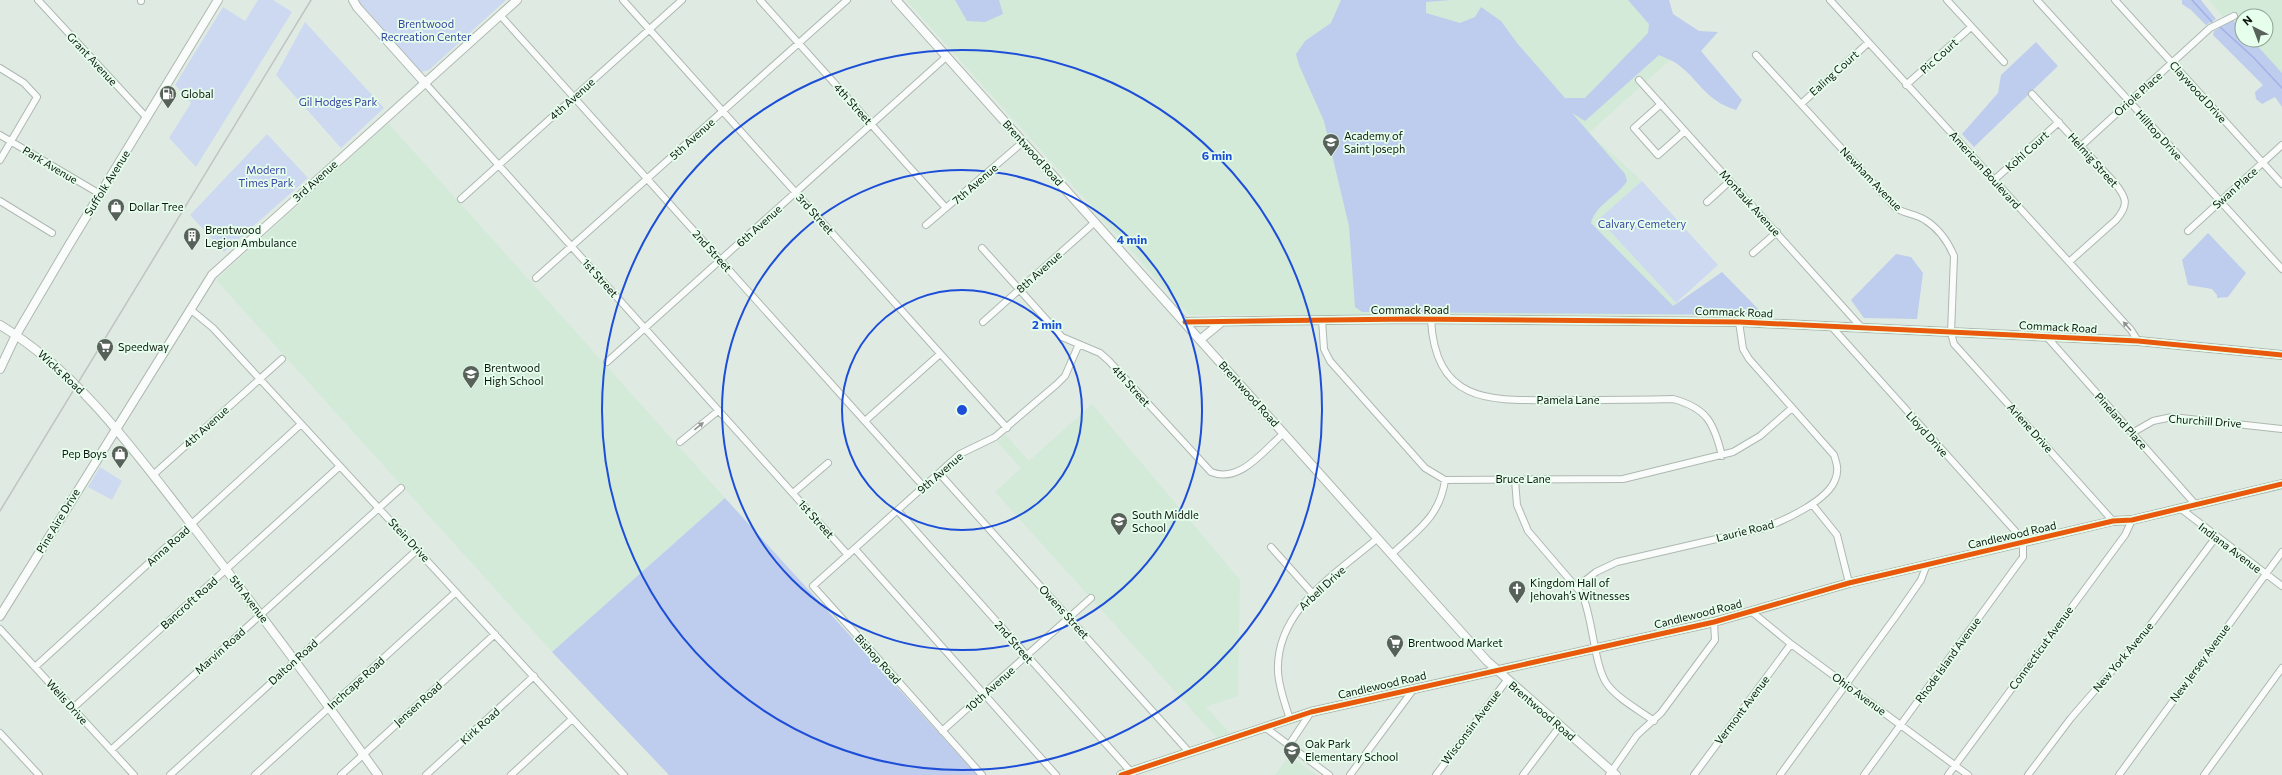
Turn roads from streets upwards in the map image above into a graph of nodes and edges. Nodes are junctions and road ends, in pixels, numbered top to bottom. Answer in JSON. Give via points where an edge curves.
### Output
{"nodes":[{"id":1,"x":38,"y":0,"type":"edge"},
{"id":2,"x":218,"y":0,"type":"edge"},
{"id":3,"x":353,"y":0,"type":"edge"},
{"id":4,"x":517,"y":0,"type":"edge"},
{"id":5,"x":623,"y":0,"type":"edge"},
{"id":6,"x":682,"y":0,"type":"edge"},
{"id":7,"x":760,"y":0,"type":"edge"},
{"id":8,"x":847,"y":0,"type":"edge"},
{"id":9,"x":896,"y":0,"type":"edge"},
{"id":10,"x":1830,"y":0,"type":"edge"},
{"id":11,"x":1947,"y":0,"type":"edge"},
{"id":12,"x":2037,"y":0,"type":"edge"},
{"id":13,"x":2115,"y":0,"type":"edge"},
{"id":14,"x":500,"y":15,"type":"junction"},
{"id":15,"x":2234,"y":16,"type":"dead end"},
{"id":16,"x":1971,"y":27,"type":"junction"},
{"id":17,"x":650,"y":29,"type":"junction"},
{"id":18,"x":1868,"y":43,"type":"junction"},
{"id":19,"x":798,"y":44,"type":"junction"},
{"id":20,"x":1756,"y":55,"type":"dead end"},
{"id":21,"x":946,"y":57,"type":"junction"},
{"id":22,"x":2004,"y":62,"type":"dead end"},
{"id":23,"x":2172,"y":63,"type":"junction"},
{"id":24,"x":0,"y":68,"type":"edge"},
{"id":25,"x":1639,"y":80,"type":"dead end"},
{"id":26,"x":425,"y":83,"type":"junction"},
{"id":27,"x":1906,"y":85,"type":"junction"},
{"id":28,"x":2032,"y":94,"type":"dead end"},
{"id":29,"x":574,"y":97,"type":"junction"},
{"id":30,"x":2129,"y":102,"type":"junction"},
{"id":31,"x":1661,"y":104,"type":"junction"},
{"id":32,"x":1801,"y":104,"type":"junction"},
{"id":33,"x":723,"y":111,"type":"junction"},
{"id":34,"x":147,"y":118,"type":"junction"},
{"id":35,"x":2059,"y":122,"type":"junction"},
{"id":36,"x":871,"y":125,"type":"junction"},
{"id":37,"x":1685,"y":130,"type":"junction"},
{"id":38,"x":0,"y":135,"type":"edge"},
{"id":39,"x":11,"y":142,"type":"junction"},
{"id":40,"x":1023,"y":142,"type":"junction"},
{"id":41,"x":2282,"y":145,"type":"edge"},
{"id":42,"x":2081,"y":146,"type":"junction"},
{"id":43,"x":0,"y":160,"type":"edge"},
{"id":44,"x":2263,"y":163,"type":"junction"},
{"id":45,"x":499,"y":165,"type":"junction"},
{"id":46,"x":647,"y":180,"type":"junction"},
{"id":47,"x":1994,"y":180,"type":"junction"},
{"id":48,"x":1730,"y":181,"type":"junction"},
{"id":49,"x":2282,"y":184,"type":"edge"},
{"id":50,"x":796,"y":193,"type":"junction"},
{"id":51,"x":100,"y":194,"type":"junction"},
{"id":52,"x":461,"y":199,"type":"dead end"},
{"id":53,"x":0,"y":201,"type":"edge"},
{"id":54,"x":1707,"y":202,"type":"dead end"},
{"id":55,"x":2220,"y":202,"type":"junction"},
{"id":56,"x":946,"y":208,"type":"junction"},
{"id":57,"x":1095,"y":222,"type":"junction"},
{"id":58,"x":926,"y":225,"type":"dead end"},
{"id":59,"x":2188,"y":231,"type":"dead end"},
{"id":60,"x":1777,"y":232,"type":"junction"},
{"id":61,"x":52,"y":233,"type":"dead end"},
{"id":62,"x":572,"y":247,"type":"junction"},
{"id":63,"x":982,"y":248,"type":"dead end"},
{"id":64,"x":1753,"y":253,"type":"dead end"},
{"id":65,"x":720,"y":261,"type":"junction"},
{"id":66,"x":2069,"y":262,"type":"junction"},
{"id":67,"x":2282,"y":269,"type":"edge"},
{"id":68,"x":536,"y":278,"type":"dead end"},
{"id":69,"x":1019,"y":289,"type":"junction"},
{"id":70,"x":190,"y":309,"type":"junction"},
{"id":71,"x":1322,"y":320,"type":"junction"},
{"id":72,"x":1431,"y":320,"type":"junction"},
{"id":73,"x":1223,"y":321,"type":"junction"},
{"id":74,"x":983,"y":322,"type":"dead end"},
{"id":75,"x":1185,"y":322,"type":"junction"},
{"id":76,"x":1739,"y":322,"type":"junction"},
{"id":77,"x":0,"y":325,"type":"edge"},
{"id":78,"x":1831,"y":326,"type":"junction"},
{"id":79,"x":1861,"y":327,"type":"junction"},
{"id":80,"x":645,"y":328,"type":"junction"},
{"id":81,"x":1951,"y":333,"type":"junction"},
{"id":82,"x":16,"y":335,"type":"junction"},
{"id":83,"x":2046,"y":336,"type":"junction"},
{"id":84,"x":1200,"y":339,"type":"junction"},
{"id":85,"x":2138,"y":341,"type":"junction"},
{"id":86,"x":1079,"y":344,"type":"junction"},
{"id":87,"x":940,"y":354,"type":"junction"},
{"id":88,"x":2282,"y":355,"type":"edge"},
{"id":89,"x":282,"y":359,"type":"dead end"},
{"id":90,"x":607,"y":362,"type":"dead end"},
{"id":91,"x":0,"y":369,"type":"edge"},
{"id":92,"x":260,"y":380,"type":"junction"},
{"id":93,"x":1792,"y":408,"type":"junction"},
{"id":94,"x":718,"y":411,"type":"junction"},
{"id":95,"x":865,"y":421,"type":"junction"},
{"id":96,"x":301,"y":424,"type":"junction"},
{"id":97,"x":116,"y":427,"type":"junction"},
{"id":98,"x":1007,"y":428,"type":"junction"},
{"id":99,"x":2282,"y":429,"type":"edge"},
{"id":100,"x":1284,"y":433,"type":"junction"},
{"id":101,"x":2132,"y":433,"type":"junction"},
{"id":102,"x":680,"y":442,"type":"dead end"},
{"id":103,"x":1722,"y":456,"type":"junction"},
{"id":104,"x":828,"y":463,"type":"dead end"},
{"id":105,"x":340,"y":466,"type":"junction"},
{"id":106,"x":940,"y":473,"type":"junction"},
{"id":107,"x":152,"y":475,"type":"junction"},
{"id":108,"x":1445,"y":480,"type":"junction"},
{"id":109,"x":1515,"y":480,"type":"junction"},
{"id":110,"x":2282,"y":484,"type":"edge"},
{"id":111,"x":924,"y":487,"type":"junction"},
{"id":112,"x":401,"y":488,"type":"dead end"},
{"id":113,"x":793,"y":493,"type":"junction"},
{"id":114,"x":1812,"y":504,"type":"junction"},
{"id":115,"x":2196,"y":505,"type":"junction"},
{"id":116,"x":379,"y":508,"type":"junction"},
{"id":117,"x":2180,"y":508,"type":"junction"},
{"id":118,"x":898,"y":511,"type":"junction"},
{"id":119,"x":2132,"y":520,"type":"junction"},
{"id":120,"x":2113,"y":521,"type":"junction"},
{"id":121,"x":192,"y":525,"type":"junction"},
{"id":122,"x":2216,"y":537,"type":"junction"},
{"id":123,"x":1378,"y":538,"type":"junction"},
{"id":124,"x":2023,"y":542,"type":"junction"},
{"id":125,"x":1271,"y":547,"type":"dead end"},
{"id":126,"x":855,"y":549,"type":"junction"},
{"id":127,"x":417,"y":550,"type":"junction"},
{"id":128,"x":2282,"y":552,"type":"edge"},
{"id":129,"x":1393,"y":554,"type":"junction"},
{"id":130,"x":848,"y":555,"type":"junction"},
{"id":131,"x":1926,"y":564,"type":"junction"},
{"id":132,"x":227,"y":569,"type":"junction"},
{"id":133,"x":2266,"y":574,"type":"junction"},
{"id":134,"x":1849,"y":583,"type":"junction"},
{"id":135,"x":813,"y":586,"type":"joint"},
{"id":136,"x":2282,"y":586,"type":"edge"},
{"id":137,"x":1577,"y":587,"type":"junction"},
{"id":138,"x":456,"y":592,"type":"junction"},
{"id":139,"x":1313,"y":594,"type":"junction"},
{"id":140,"x":1091,"y":598,"type":"dead end"},
{"id":141,"x":1752,"y":612,"type":"junction"},
{"id":142,"x":261,"y":615,"type":"junction"},
{"id":143,"x":0,"y":616,"type":"edge"},
{"id":144,"x":1070,"y":618,"type":"junction"},
{"id":145,"x":1714,"y":622,"type":"junction"},
{"id":146,"x":0,"y":629,"type":"edge"},
{"id":147,"x":495,"y":634,"type":"junction"},
{"id":148,"x":1791,"y":644,"type":"junction"},
{"id":149,"x":1597,"y":648,"type":"junction"},
{"id":150,"x":1027,"y":656,"type":"junction"},
{"id":151,"x":296,"y":660,"type":"junction"},
{"id":152,"x":35,"y":667,"type":"junction"},
{"id":153,"x":2282,"y":668,"type":"edge"},
{"id":154,"x":1496,"y":670,"type":"junction"},
{"id":155,"x":534,"y":676,"type":"junction"},
{"id":156,"x":1507,"y":680,"type":"junction"},
{"id":157,"x":1846,"y":685,"type":"junction"},
{"id":158,"x":1413,"y":690,"type":"junction"},
{"id":159,"x":984,"y":694,"type":"junction"},
{"id":160,"x":329,"y":707,"type":"junction"},
{"id":161,"x":73,"y":708,"type":"junction"},
{"id":162,"x":1311,"y":712,"type":"junction"},
{"id":163,"x":572,"y":719,"type":"junction"},
{"id":164,"x":1290,"y":719,"type":"junction"},
{"id":165,"x":1654,"y":721,"type":"junction"},
{"id":166,"x":1901,"y":725,"type":"junction"},
{"id":167,"x":1560,"y":726,"type":"junction"},
{"id":168,"x":1266,"y":728,"type":"junction"},
{"id":169,"x":942,"y":731,"type":"junction"},
{"id":170,"x":0,"y":732,"type":"edge"},
{"id":171,"x":1288,"y":745,"type":"junction"},
{"id":172,"x":111,"y":750,"type":"junction"},
{"id":173,"x":1188,"y":752,"type":"junction"},
{"id":174,"x":363,"y":754,"type":"junction"},
{"id":175,"x":1955,"y":765,"type":"junction"},
{"id":176,"x":1131,"y":772,"type":"junction"},
{"id":177,"x":1612,"y":774,"type":"edge"},
{"id":178,"x":39,"y":775,"type":"edge"},
{"id":179,"x":134,"y":775,"type":"edge"},
{"id":180,"x":170,"y":775,"type":"edge"},
{"id":181,"x":255,"y":775,"type":"edge"},
{"id":182,"x":341,"y":775,"type":"edge"},
{"id":183,"x":378,"y":775,"type":"edge"},
{"id":184,"x":426,"y":775,"type":"edge"},
{"id":185,"x":511,"y":775,"type":"edge"},
{"id":186,"x":624,"y":775,"type":"edge"},
{"id":187,"x":982,"y":775,"type":"edge"},
{"id":188,"x":1056,"y":775,"type":"edge"},
{"id":189,"x":1121,"y":775,"type":"edge"},
{"id":190,"x":1329,"y":775,"type":"edge"},
{"id":191,"x":1350,"y":775,"type":"edge"},
{"id":192,"x":1436,"y":775,"type":"edge"},
{"id":193,"x":1523,"y":775,"type":"edge"},
{"id":194,"x":1694,"y":775,"type":"edge"},
{"id":195,"x":1780,"y":775,"type":"edge"},
{"id":196,"x":1864,"y":775,"type":"edge"},
{"id":197,"x":1948,"y":775,"type":"edge"},
{"id":198,"x":1968,"y":775,"type":"edge"},
{"id":199,"x":2028,"y":775,"type":"edge"},
{"id":200,"x":2119,"y":775,"type":"edge"},
{"id":201,"x":2204,"y":775,"type":"edge"}],
"edges":[{"from":1,"to":34,"type":"street","name":"Grant Avenue"},
{"from":2,"to":34,"type":"street","name":"Suffolk Avenue"},
{"from":3,"to":26,"type":"street","name":"1st Street"},
{"from":4,"to":14,"type":"street","name":"3rd Avenue"},
{"from":5,"to":17,"type":"street","name":"3rd Street"},
{"from":6,"to":17,"type":"street","name":"4th Avenue"},
{"from":7,"to":19,"type":"street","name":"4th Street"},
{"from":8,"to":19,"type":"street","name":"5th Avenue"},
{"from":9,"to":21,"type":"street","name":"Brentwood Road"},
{"from":10,"to":18,"type":"street","name":"American Boulevard"},
{"from":11,"to":16,"type":"street"},
{"from":12,"to":30,"type":"street","name":"Hilltop Drive"},
{"from":13,"to":23,"type":"street","name":"Claywood Drive"},
{"from":14,"to":26,"type":"street","name":"3rd Avenue"},
{"from":14,"to":29,"type":"street","name":"2nd Street"},
{"from":15,"to":23,"type":"street","name":"Oriole Place","via":[[2210,28]]},
{"from":16,"to":22,"type":"street"},
{"from":16,"to":27,"type":"street","name":"Pic Court"},
{"from":17,"to":29,"type":"street","name":"4th Avenue"},
{"from":17,"to":33,"type":"street","name":"3rd Street"},
{"from":18,"to":27,"type":"street","name":"American Boulevard"},
{"from":18,"to":32,"type":"street","name":"Ealing Court"},
{"from":19,"to":33,"type":"street","name":"5th Avenue"},
{"from":19,"to":36,"type":"street","name":"4th Street"},
{"from":20,"to":32,"type":"street","name":"Newham Avenue"},
{"from":21,"to":36,"type":"street","name":"6th Avenue"},
{"from":21,"to":40,"type":"street","name":"Brentwood Road"},
{"from":23,"to":30,"type":"street","name":"Oriole Place"},
{"from":23,"to":44,"type":"street","name":"Claywood Drive"},
{"from":24,"to":39,"type":"street","via":[[24,83],[38,97]]},
{"from":25,"to":31,"type":"street","name":"Montauk Avenue"},
{"from":26,"to":45,"type":"street","name":"1st Street"},
{"from":26,"to":70,"type":"street","name":"3rd Avenue","via":[[212,275]]},
{"from":27,"to":47,"type":"street","name":"American Boulevard"},
{"from":28,"to":35,"type":"street","name":"Helmig Street"},
{"from":29,"to":45,"type":"street","name":"4th Avenue"},
{"from":29,"to":46,"type":"street","name":"2nd Street"},
{"from":30,"to":42,"type":"street","name":"Oriole Place"},
{"from":30,"to":55,"type":"street","name":"Hilltop Drive"},
{"from":31,"to":37,"type":"street","name":"Montauk Avenue"},
{"from":31,"to":37,"type":"street","via":[[1634,128],[1658,155]]},
{"from":32,"to":81,"type":"street","name":"Newham Avenue","via":[[1896,208],[1924,219],[1950,246],[1955,270]]},
{"from":33,"to":46,"type":"street","name":"5th Avenue"},
{"from":33,"to":50,"type":"street","name":"3rd Street"},
{"from":34,"to":51,"type":"street","name":"Suffolk Avenue"},
{"from":35,"to":42,"type":"street","name":"Helmig Street"},
{"from":35,"to":47,"type":"street","name":"Kohl Court"},
{"from":36,"to":50,"type":"street","name":"6th Avenue"},
{"from":36,"to":56,"type":"street","name":"4th Street"},
{"from":37,"to":48,"type":"street","name":"Montauk Avenue"},
{"from":38,"to":39,"type":"street","name":"Park Avenue"},
{"from":39,"to":43,"type":"street"},
{"from":39,"to":51,"type":"street","name":"Park Avenue"},
{"from":40,"to":56,"type":"street","name":"7th Avenue"},
{"from":40,"to":57,"type":"street","name":"Brentwood Road"},
{"from":41,"to":44,"type":"street","name":"Swan Place"},
{"from":42,"to":66,"type":"street","name":"Helmig Street","via":[[2123,193],[2126,202],[2123,212],[2116,220]]},
{"from":44,"to":49,"type":"street","name":"Claywood Drive"},
{"from":44,"to":55,"type":"street","name":"Swan Place"},
{"from":45,"to":52,"type":"street","name":"4th Avenue"},
{"from":45,"to":62,"type":"street","name":"1st Street"},
{"from":46,"to":62,"type":"street","name":"5th Avenue"},
{"from":46,"to":65,"type":"street","name":"2nd Street"},
{"from":47,"to":66,"type":"street","name":"American Boulevard"},
{"from":48,"to":54,"type":"street"},
{"from":48,"to":60,"type":"street","name":"Montauk Avenue"},
{"from":50,"to":65,"type":"street","name":"6th Avenue"},
{"from":50,"to":87,"type":"street","name":"3rd Street"},
{"from":51,"to":82,"type":"street","name":"Suffolk Avenue"},
{"from":53,"to":61,"type":"street"},
{"from":55,"to":59,"type":"street","name":"Swan Place"},
{"from":55,"to":67,"type":"street","name":"Hilltop Drive"},
{"from":56,"to":58,"type":"street","name":"7th Avenue"},
{"from":57,"to":69,"type":"street","name":"8th Avenue"},
{"from":57,"to":75,"type":"street","name":"Brentwood Road"},
{"from":60,"to":64,"type":"street"},
{"from":60,"to":79,"type":"street","name":"Montauk Avenue"},
{"from":62,"to":68,"type":"street","name":"5th Avenue"},
{"from":62,"to":80,"type":"street","name":"1st Street"},
{"from":63,"to":69,"type":"street","name":"4th Street"},
{"from":65,"to":80,"type":"street","name":"6th Avenue"},
{"from":65,"to":95,"type":"street","name":"2nd Street"},
{"from":85,"to":66,"type":"street","name":"American Boulevard","one_way":true},
{"from":69,"to":74,"type":"street","name":"8th Avenue"},
{"from":69,"to":86,"type":"street","name":"4th Street","via":[[1062,337]]},
{"from":70,"to":92,"type":"street","name":"Stein Drive","via":[[213,328]]},
{"from":70,"to":97,"type":"street","name":"3rd Avenue"},
{"from":71,"to":72,"type":"street","name":"Commack Road"},
{"from":71,"to":73,"type":"street","name":"Commack Road"},
{"from":71,"to":108,"type":"street","via":[[1324,349],[1330,362],[1425,468]]},
{"from":72,"to":76,"type":"street","name":"Commack Road"},
{"from":72,"to":103,"type":"street","name":"Pamela Lane","via":[[1432,338],[1442,366],[1451,378],[1475,394],[1504,400],[1673,399],[1698,408],[1706,416],[1713,426]]},
{"from":73,"to":75,"type":"street","name":"Commack Road"},
{"from":73,"to":84,"type":"street"},
{"from":75,"to":84,"type":"street","name":"Brentwood Road"},
{"from":76,"to":78,"type":"street","name":"Commack Road"},
{"from":76,"to":93,"type":"street","name":"Laurie Road","via":[[1743,349]]},
{"from":77,"to":82,"type":"street","name":"Wicks Road"},
{"from":78,"to":79,"type":"street","name":"Commack Road"},
{"from":78,"to":124,"type":"street","name":"Lloyd Drive"},
{"from":79,"to":81,"type":"street","name":"Commack Road"},
{"from":80,"to":90,"type":"street","name":"6th Avenue"},
{"from":80,"to":94,"type":"street","name":"1st Street"},
{"from":81,"to":83,"type":"street","name":"Commack Road"},
{"from":81,"to":120,"type":"street","name":"Arlene Drive","via":[[1954,344]]},
{"from":82,"to":91,"type":"street","name":"Suffolk Avenue"},
{"from":82,"to":97,"type":"street","name":"Wicks Road","via":[[56,365]]},
{"from":83,"to":85,"type":"street","name":"Commack Road"},
{"from":83,"to":101,"type":"street","name":"Pineland Place"},
{"from":84,"to":100,"type":"street","name":"Brentwood Road"},
{"from":85,"to":88,"type":"street","name":"Commack Road"},
{"from":86,"to":98,"type":"street","name":"9th Avenue","via":[[1065,376]]},
{"from":86,"to":100,"type":"street","name":"4th Street","via":[[1109,360],[1204,466],[1219,475],[1237,473]]},
{"from":87,"to":95,"type":"street"},
{"from":87,"to":98,"type":"street","name":"3rd Street"},
{"from":89,"to":92,"type":"street","name":"4th Avenue"},
{"from":92,"to":96,"type":"street","name":"Stein Drive"},
{"from":92,"to":107,"type":"street","name":"4th Avenue"},
{"from":93,"to":103,"type":"street","name":"Bruce Lane","via":[[1746,446]]},
{"from":93,"to":114,"type":"street","name":"Laurie Road","via":[[1834,455],[1838,468],[1835,480]]},
{"from":102,"to":94,"type":"street","one_way":true},
{"from":94,"to":113,"type":"street","name":"1st Street"},
{"from":95,"to":111,"type":"street","name":"2nd Street"},
{"from":96,"to":105,"type":"street","name":"Stein Drive"},
{"from":96,"to":121,"type":"street","name":"Anna Road"},
{"from":97,"to":107,"type":"street","name":"5th Avenue"},
{"from":97,"to":143,"type":"street","name":"Pine Aire Drive"},
{"from":98,"to":106,"type":"street","name":"9th Avenue","via":[[986,443],[960,454]]},
{"from":99,"to":101,"type":"street","name":"Churchill Drive","via":[[2172,417],[2153,421]]},
{"from":100,"to":123,"type":"street","name":"Brentwood Road"},
{"from":101,"to":115,"type":"street","name":"Pineland Place"},
{"from":103,"to":109,"type":"street","name":"Bruce Lane","via":[[1623,479]]},
{"from":104,"to":113,"type":"street"},
{"from":105,"to":116,"type":"street","name":"Stein Drive"},
{"from":105,"to":132,"type":"street","name":"Bancroft Road"},
{"from":106,"to":111,"type":"street","name":"9th Avenue"},
{"from":106,"to":144,"type":"street","name":"Owens Street"},
{"from":107,"to":121,"type":"street","name":"5th Avenue"},
{"from":108,"to":109,"type":"street","name":"Bruce Lane"},
{"from":108,"to":129,"type":"street","via":[[1434,514]]},
{"from":109,"to":137,"type":"street","via":[[1517,505],[1528,531]]},
{"from":110,"to":115,"type":"street","name":"Candlewood Road"},
{"from":111,"to":118,"type":"street","name":"9th Avenue"},
{"from":112,"to":116,"type":"street","name":"Marvin Road"},
{"from":113,"to":130,"type":"street","name":"1st Street"},
{"from":114,"to":134,"type":"street","via":[[1837,535]]},
{"from":114,"to":137,"type":"street","name":"Laurie Road","via":[[1795,515],[1764,528],[1617,562],[1596,572]]},
{"from":115,"to":117,"type":"street","name":"Candlewood Road"},
{"from":116,"to":127,"type":"street","name":"Stein Drive"},
{"from":116,"to":142,"type":"street","name":"Marvin Road"},
{"from":117,"to":119,"type":"street","name":"Candlewood Road"},
{"from":117,"to":122,"type":"street","name":"Indiana Avenue"},
{"from":118,"to":126,"type":"street","name":"9th Avenue"},
{"from":118,"to":150,"type":"street","name":"2nd Street"},
{"from":119,"to":120,"type":"street","name":"Candlewood Road"},
{"from":119,"to":175,"type":"street","name":"Connecticut Avenue","via":[[2125,534]]},
{"from":120,"to":124,"type":"street","name":"Candlewood Road"},
{"from":121,"to":132,"type":"street","name":"5th Avenue"},
{"from":121,"to":152,"type":"street","name":"Anna Road"},
{"from":122,"to":133,"type":"street","name":"Indiana Avenue"},
{"from":122,"to":199,"type":"street","name":"New York Avenue","via":[[2143,635],[2071,718]]},
{"from":123,"to":129,"type":"street","name":"Brentwood Road"},
{"from":123,"to":139,"type":"street","name":"Arbell Drive"},
{"from":124,"to":131,"type":"street","name":"Candlewood Road"},
{"from":124,"to":166,"type":"street","name":"Rhode Island Avenue","via":[[2023,558]]},
{"from":125,"to":139,"type":"street"},
{"from":126,"to":130,"type":"street","name":"9th Avenue"},
{"from":126,"to":159,"type":"street"},
{"from":127,"to":138,"type":"street","name":"Stein Drive"},
{"from":127,"to":151,"type":"street","name":"Dalton Road"},
{"from":128,"to":133,"type":"street","name":"New Jersey Avenue"},
{"from":129,"to":154,"type":"street","name":"Brentwood Road"},
{"from":130,"to":135,"type":"street","name":"9th Avenue"},
{"from":131,"to":134,"type":"street","name":"Candlewood Road"},
{"from":131,"to":157,"type":"street","via":[[1921,580]]},
{"from":132,"to":142,"type":"street","name":"5th Avenue"},
{"from":132,"to":161,"type":"street","name":"Bancroft Road"},
{"from":133,"to":136,"type":"street","name":"Indiana Avenue"},
{"from":133,"to":200,"type":"street","name":"New Jersey Avenue"},
{"from":134,"to":141,"type":"street","name":"Candlewood Road"},
{"from":135,"to":169,"type":"street","name":"Bishop Road"},
{"from":137,"to":149,"type":"street","via":[[1587,605]]},
{"from":138,"to":147,"type":"street","name":"Stein Drive"},
{"from":138,"to":160,"type":"street","name":"Inchcape Road"},
{"from":139,"to":164,"type":"street","name":"Arbell Drive","via":[[1290,622],[1279,657],[1280,684]]},
{"from":140,"to":144,"type":"street","name":"10th Avenue"},
{"from":141,"to":145,"type":"street","name":"Candlewood Road"},
{"from":141,"to":148,"type":"street","name":"Ohio Avenue"},
{"from":142,"to":151,"type":"street","name":"5th Avenue"},
{"from":142,"to":172,"type":"street","name":"Marvin Road"},
{"from":144,"to":150,"type":"street","name":"10th Avenue"},
{"from":144,"to":173,"type":"street","name":"Owens Street"},
{"from":145,"to":149,"type":"street","name":"Candlewood Road"},
{"from":145,"to":165,"type":"street","via":[[1715,640]]},
{"from":146,"to":152,"type":"street","name":"Wells Drive"},
{"from":147,"to":155,"type":"street","name":"Stein Drive"},
{"from":147,"to":174,"type":"street","name":"Jensen Road"},
{"from":148,"to":157,"type":"street","name":"Ohio Avenue"},
{"from":148,"to":194,"type":"street","name":"Vermont Avenue"},
{"from":149,"to":154,"type":"street","name":"Candlewood Road"},
{"from":149,"to":165,"type":"street","via":[[1603,675],[1608,684]]},
{"from":150,"to":159,"type":"street","name":"10th Avenue"},
{"from":150,"to":176,"type":"street","name":"2nd Street"},
{"from":151,"to":160,"type":"street","name":"5th Avenue"},
{"from":151,"to":180,"type":"street","name":"Dalton Road"},
{"from":152,"to":161,"type":"street","name":"Wells Drive"},
{"from":153,"to":201,"type":"street"},
{"from":154,"to":156,"type":"street","name":"Brentwood Road"},
{"from":154,"to":158,"type":"street","name":"Candlewood Road"},
{"from":155,"to":163,"type":"street","name":"Stein Drive"},
{"from":155,"to":184,"type":"street","name":"Kirk Road"},
{"from":156,"to":167,"type":"street","name":"Brentwood Road"},
{"from":156,"to":192,"type":"street","name":"Wisconsin Avenue"},
{"from":157,"to":166,"type":"street","name":"Ohio Avenue"},
{"from":157,"to":195,"type":"street"},
{"from":158,"to":162,"type":"street","name":"Candlewood Road"},
{"from":158,"to":191,"type":"street"},
{"from":159,"to":169,"type":"street","name":"10th Avenue"},
{"from":159,"to":188,"type":"street"},
{"from":160,"to":174,"type":"street","name":"5th Avenue"},
{"from":160,"to":181,"type":"street","name":"Inchcape Road"},
{"from":161,"to":172,"type":"street","name":"Wells Drive"},
{"from":162,"to":164,"type":"street","name":"Candlewood Road"},
{"from":162,"to":171,"type":"street"},
{"from":163,"to":185,"type":"street"},
{"from":163,"to":186,"type":"street","name":"Stein Drive"},
{"from":164,"to":168,"type":"street","name":"Candlewood Road"},
{"from":165,"to":177,"type":"street","via":[[1637,735]]},
{"from":166,"to":175,"type":"street","name":"Ohio Avenue"},
{"from":166,"to":196,"type":"street","name":"Rhode Island Avenue"},
{"from":167,"to":177,"type":"street","name":"Brentwood Road"},
{"from":167,"to":193,"type":"street"},
{"from":168,"to":171,"type":"street"},
{"from":168,"to":173,"type":"street","name":"Candlewood Road"},
{"from":169,"to":187,"type":"street","name":"Bishop Road"},
{"from":170,"to":178,"type":"street"},
{"from":171,"to":190,"type":"street"},
{"from":172,"to":179,"type":"street","name":"Wells Drive"},
{"from":173,"to":176,"type":"street","name":"Candlewood Road"},
{"from":174,"to":182,"type":"street","name":"Jensen Road"},
{"from":174,"to":183,"type":"street","name":"5th Avenue"},
{"from":175,"to":197,"type":"street","name":"Connecticut Avenue"},
{"from":175,"to":198,"type":"street","name":"Ohio Avenue"},
{"from":176,"to":189,"type":"street","name":"Candlewood Road"}]}
